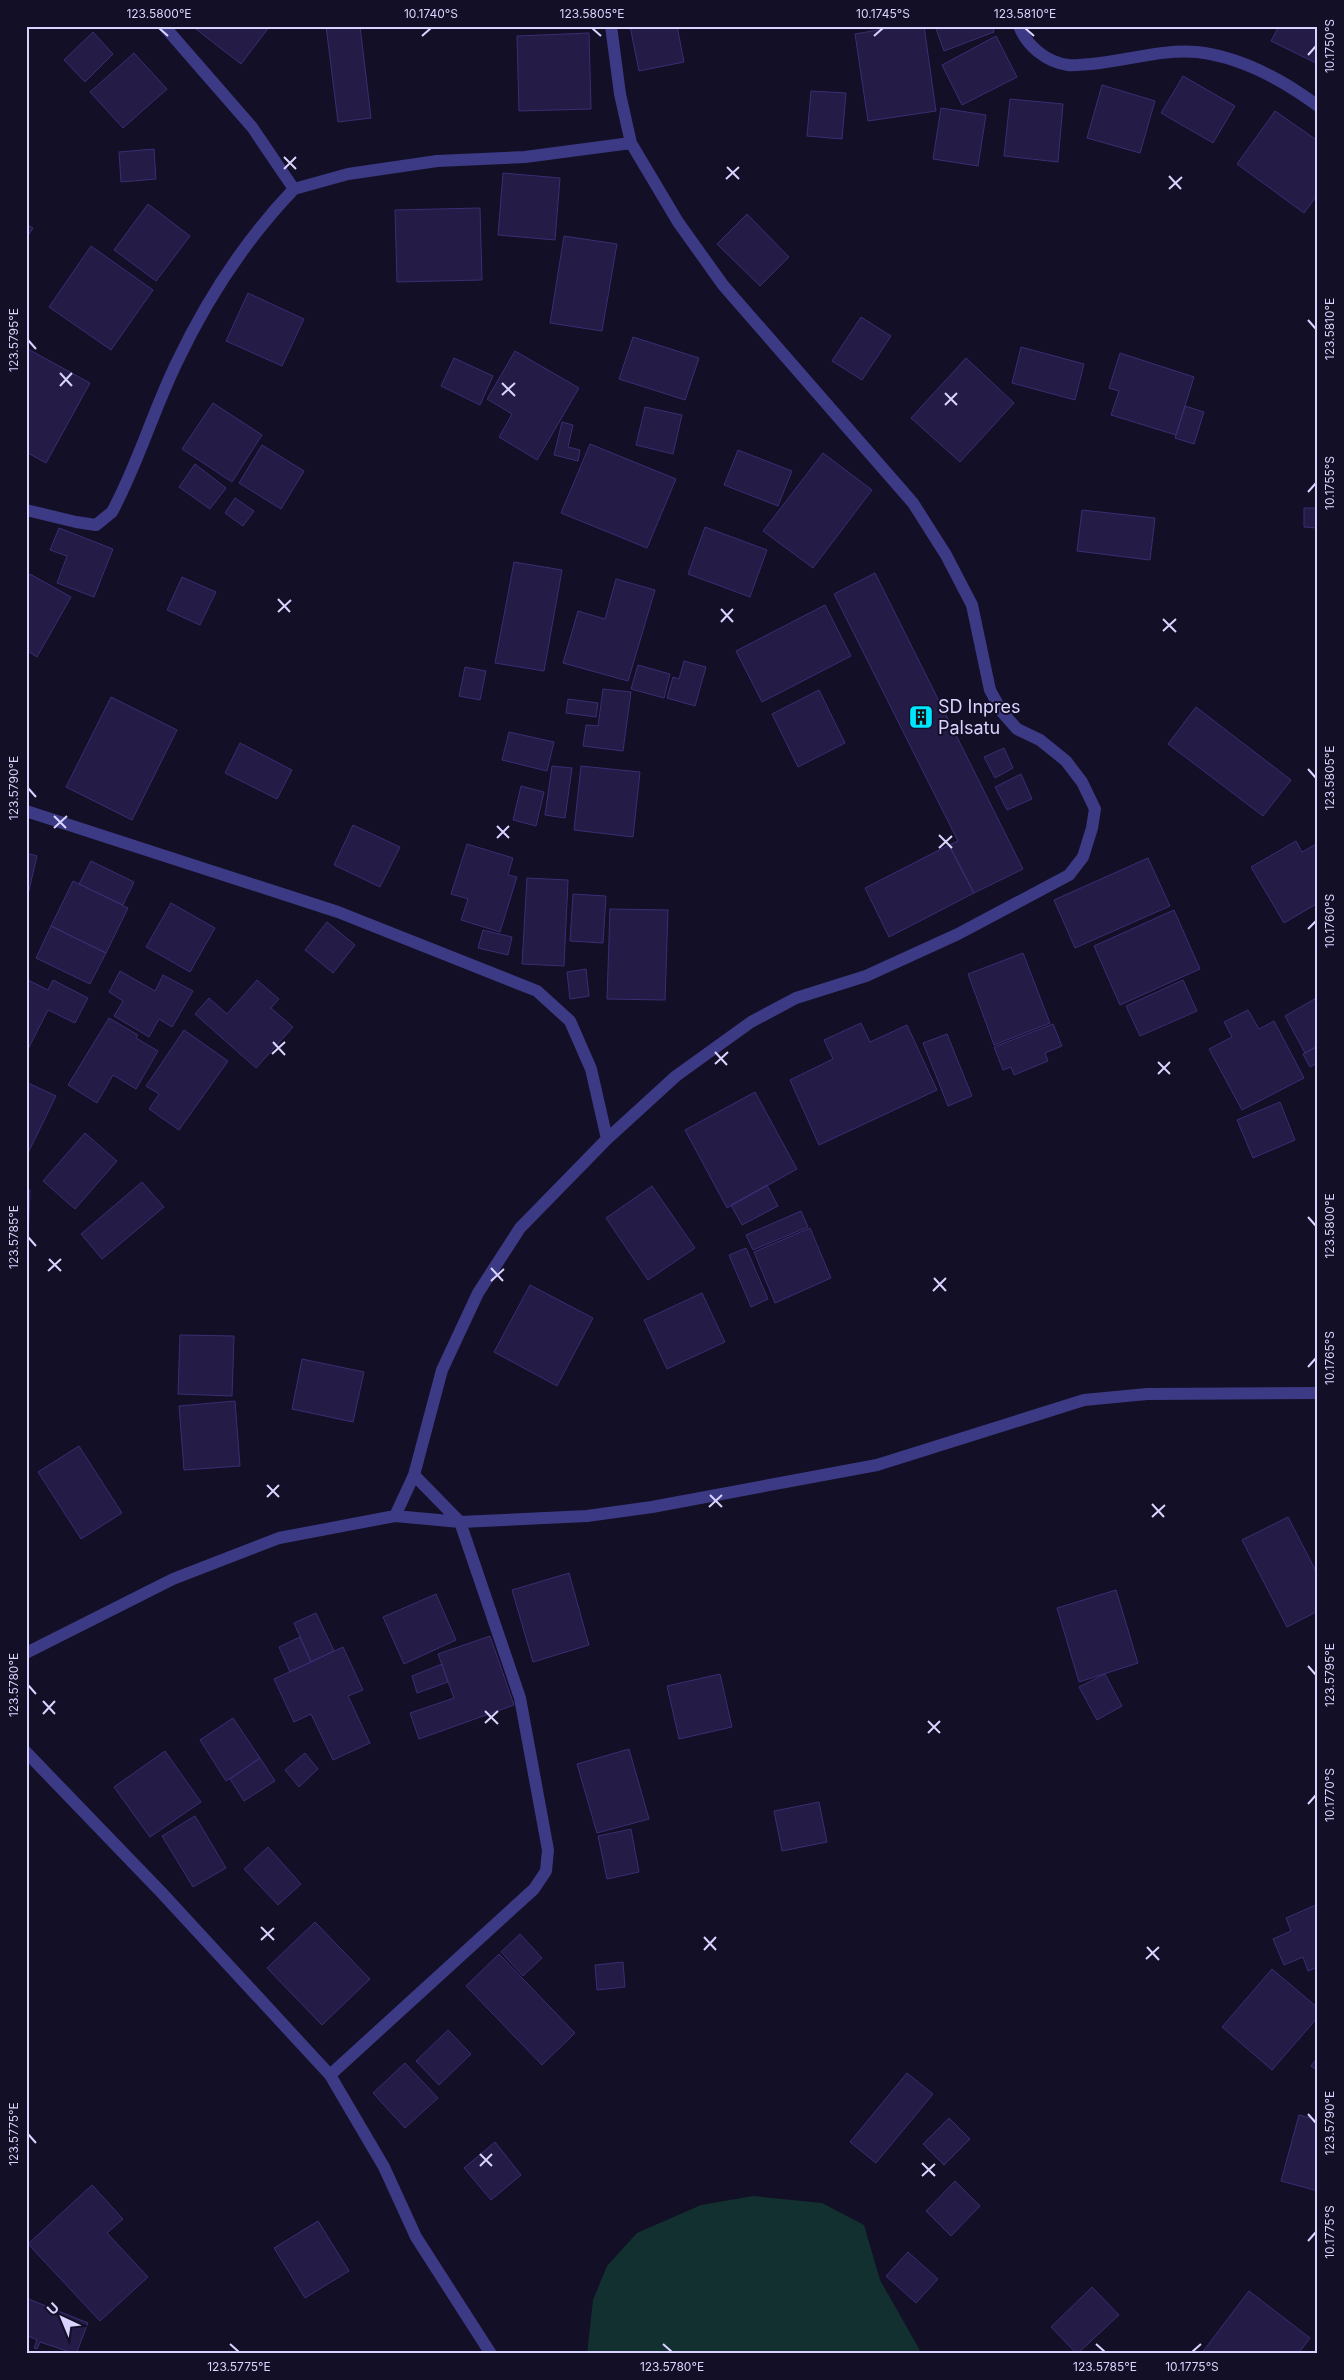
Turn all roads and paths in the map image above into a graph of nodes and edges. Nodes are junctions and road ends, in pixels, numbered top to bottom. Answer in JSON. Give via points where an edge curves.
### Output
{"nodes":[{"id":1,"x":164,"y":26,"type":"edge"},
{"id":2,"x":611,"y":26,"type":"edge"},
{"id":3,"x":1020,"y":26,"type":"edge"},
{"id":4,"x":1318,"y":106,"type":"edge"},
{"id":5,"x":631,"y":143,"type":"junction"},
{"id":6,"x":294,"y":189,"type":"junction"},
{"id":7,"x":26,"y":510,"type":"edge"},
{"id":8,"x":26,"y":811,"type":"edge"},
{"id":9,"x":606,"y":1139,"type":"junction"},
{"id":10,"x":1318,"y":1393,"type":"edge"},
{"id":11,"x":414,"y":1475,"type":"junction"},
{"id":12,"x":395,"y":1516,"type":"junction"},
{"id":13,"x":460,"y":1522,"type":"junction"},
{"id":14,"x":26,"y":1653,"type":"edge"},
{"id":15,"x":26,"y":1752,"type":"edge"},
{"id":16,"x":330,"y":2075,"type":"junction"},
{"id":17,"x":491,"y":2354,"type":"edge"}],
"edges":[{"from":1,"to":6,"type":"street","via":[[252,127]]},
{"from":2,"to":5,"type":"street","via":[[620,94]]},
{"from":3,"to":4,"type":"street","via":[[1023,35],[1040,54],[1068,65],[1102,63],[1149,54],[1196,52],[1234,60],[1297,90]]},
{"from":5,"to":6,"type":"street","via":[[525,157],[437,161],[348,174]]},
{"from":5,"to":9,"type":"street","via":[[678,222],[723,285],[913,503],[946,555],[972,606],[990,690],[1002,712],[1017,729],[1040,740],[1066,761],[1082,782],[1095,809],[1083,857],[1069,875],[958,934],[866,976],[796,998],[751,1022],[676,1076]]},
{"from":6,"to":7,"type":"street","via":[[244,246],[203,314],[177,362],[112,512],[96,524]]},
{"from":8,"to":9,"type":"street","via":[[338,912],[537,991],[570,1021],[591,1069]]},
{"from":9,"to":11,"type":"street","via":[[520,1228],[478,1293],[442,1370]]},
{"from":10,"to":13,"type":"street","via":[[1147,1394],[1084,1400],[877,1465],[587,1516]]},
{"from":11,"to":12,"type":"street"},
{"from":11,"to":13,"type":"street"},
{"from":12,"to":13,"type":"street"},
{"from":12,"to":14,"type":"street","via":[[279,1538],[173,1579]]},
{"from":13,"to":16,"type":"street","via":[[520,1698],[548,1850],[546,1871],[534,1889]]},
{"from":15,"to":16,"type":"street"},
{"from":16,"to":17,"type":"street","via":[[384,2166],[416,2237]]}]}
